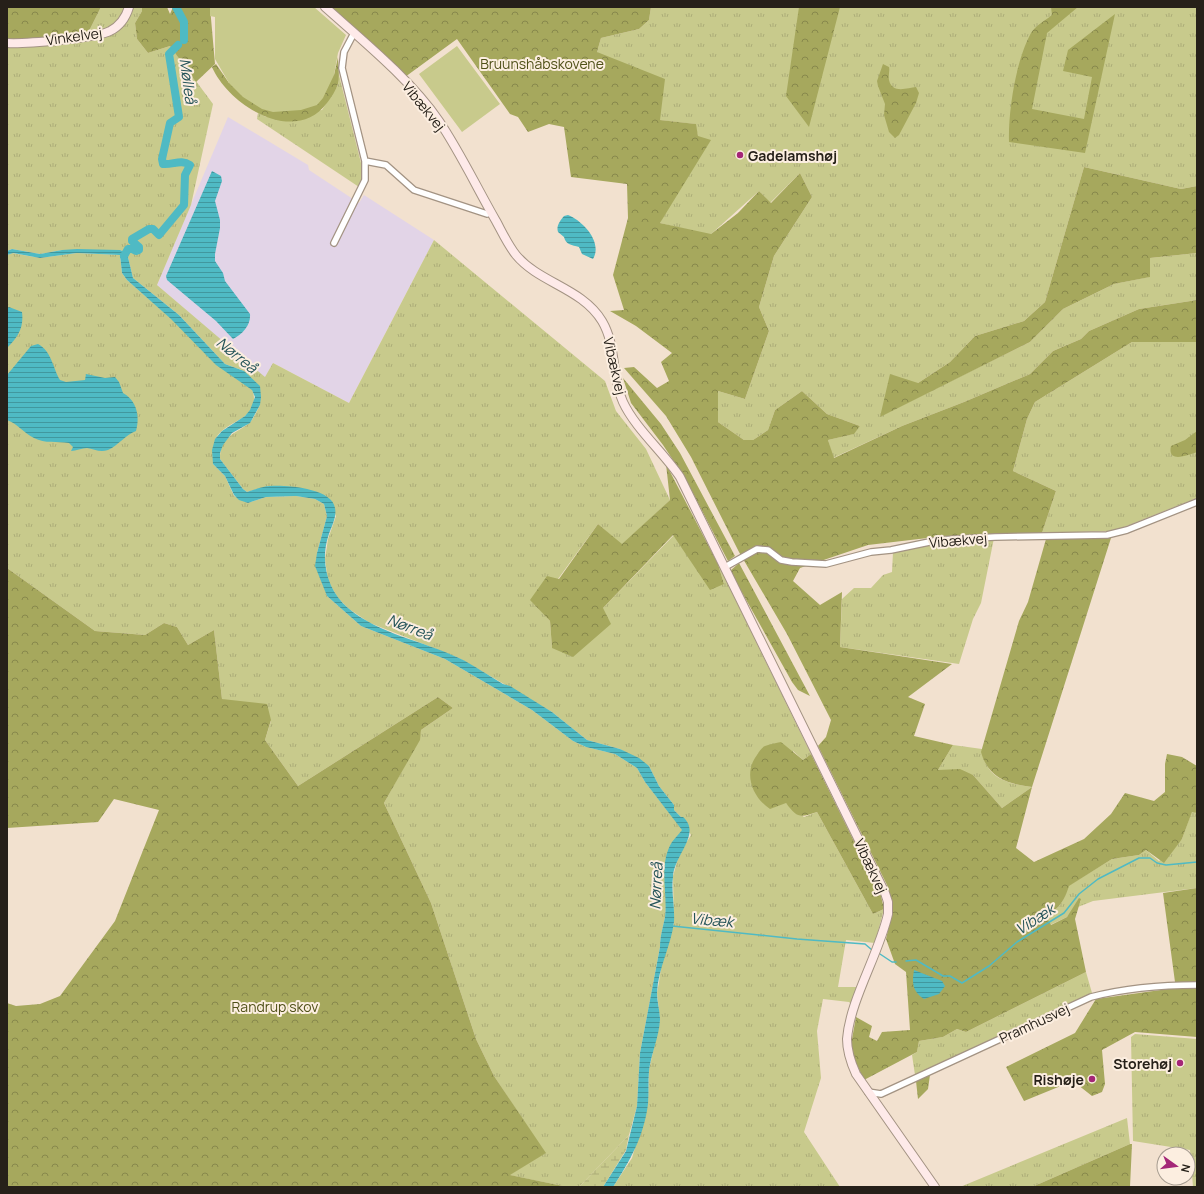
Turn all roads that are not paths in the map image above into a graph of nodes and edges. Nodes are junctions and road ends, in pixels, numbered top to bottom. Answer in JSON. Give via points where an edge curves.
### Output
{"nodes":[{"id":1,"x":129,"y":7,"type":"edge"},
{"id":2,"x":325,"y":7,"type":"edge"},
{"id":3,"x":354,"y":33,"type":"junction"},
{"id":4,"x":7,"y":43,"type":"edge"},
{"id":5,"x":365,"y":161,"type":"junction"},
{"id":6,"x":491,"y":212,"type":"junction"},
{"id":7,"x":334,"y":242,"type":"dead end"},
{"id":8,"x":1197,"y":502,"type":"edge"},
{"id":9,"x":725,"y":567,"type":"junction"},
{"id":10,"x":1197,"y":985,"type":"edge"},
{"id":11,"x":867,"y":1092,"type":"junction"},
{"id":12,"x":881,"y":1094,"type":"junction"},
{"id":13,"x":879,"y":1107,"type":"junction"},
{"id":14,"x":935,"y":1187,"type":"edge"}],
"edges":[{"from":1,"to":4,"type":"street","name":"Vinkelvej","via":[[117,26],[99,35]]},
{"from":2,"to":3,"type":"street","name":"Vibækvej"},
{"from":3,"to":5,"type":"street","via":[[344,52],[342,68]]},
{"from":3,"to":6,"type":"street","name":"Vibækvej","via":[[418,94],[439,121]]},
{"from":5,"to":6,"type":"street","via":[[386,165],[414,190],[487,214]]},
{"from":5,"to":7,"type":"street","via":[[365,180]]},
{"from":6,"to":9,"type":"street","name":"Vibækvej","via":[[520,259],[540,275],[584,300],[601,320],[611,344],[618,388],[623,402],[680,477]]},
{"from":8,"to":9,"type":"street","name":"Vibækvej","via":[[1127,530],[1107,535],[939,540],[871,552],[826,564],[781,560],[768,550],[757,549]]},
{"from":9,"to":11,"type":"street","name":"Vibækvej","via":[[888,902],[886,924],[851,1019],[847,1040],[849,1057]]},
{"from":10,"to":12,"type":"street","name":"Pramhusvej","via":[[1121,989],[1091,997]]},
{"from":11,"to":12,"type":"street"},
{"from":11,"to":13,"type":"street","name":"Vibækvej"},
{"from":12,"to":13,"type":"street"},
{"from":13,"to":14,"type":"street","name":"Vibækvej"}]}
